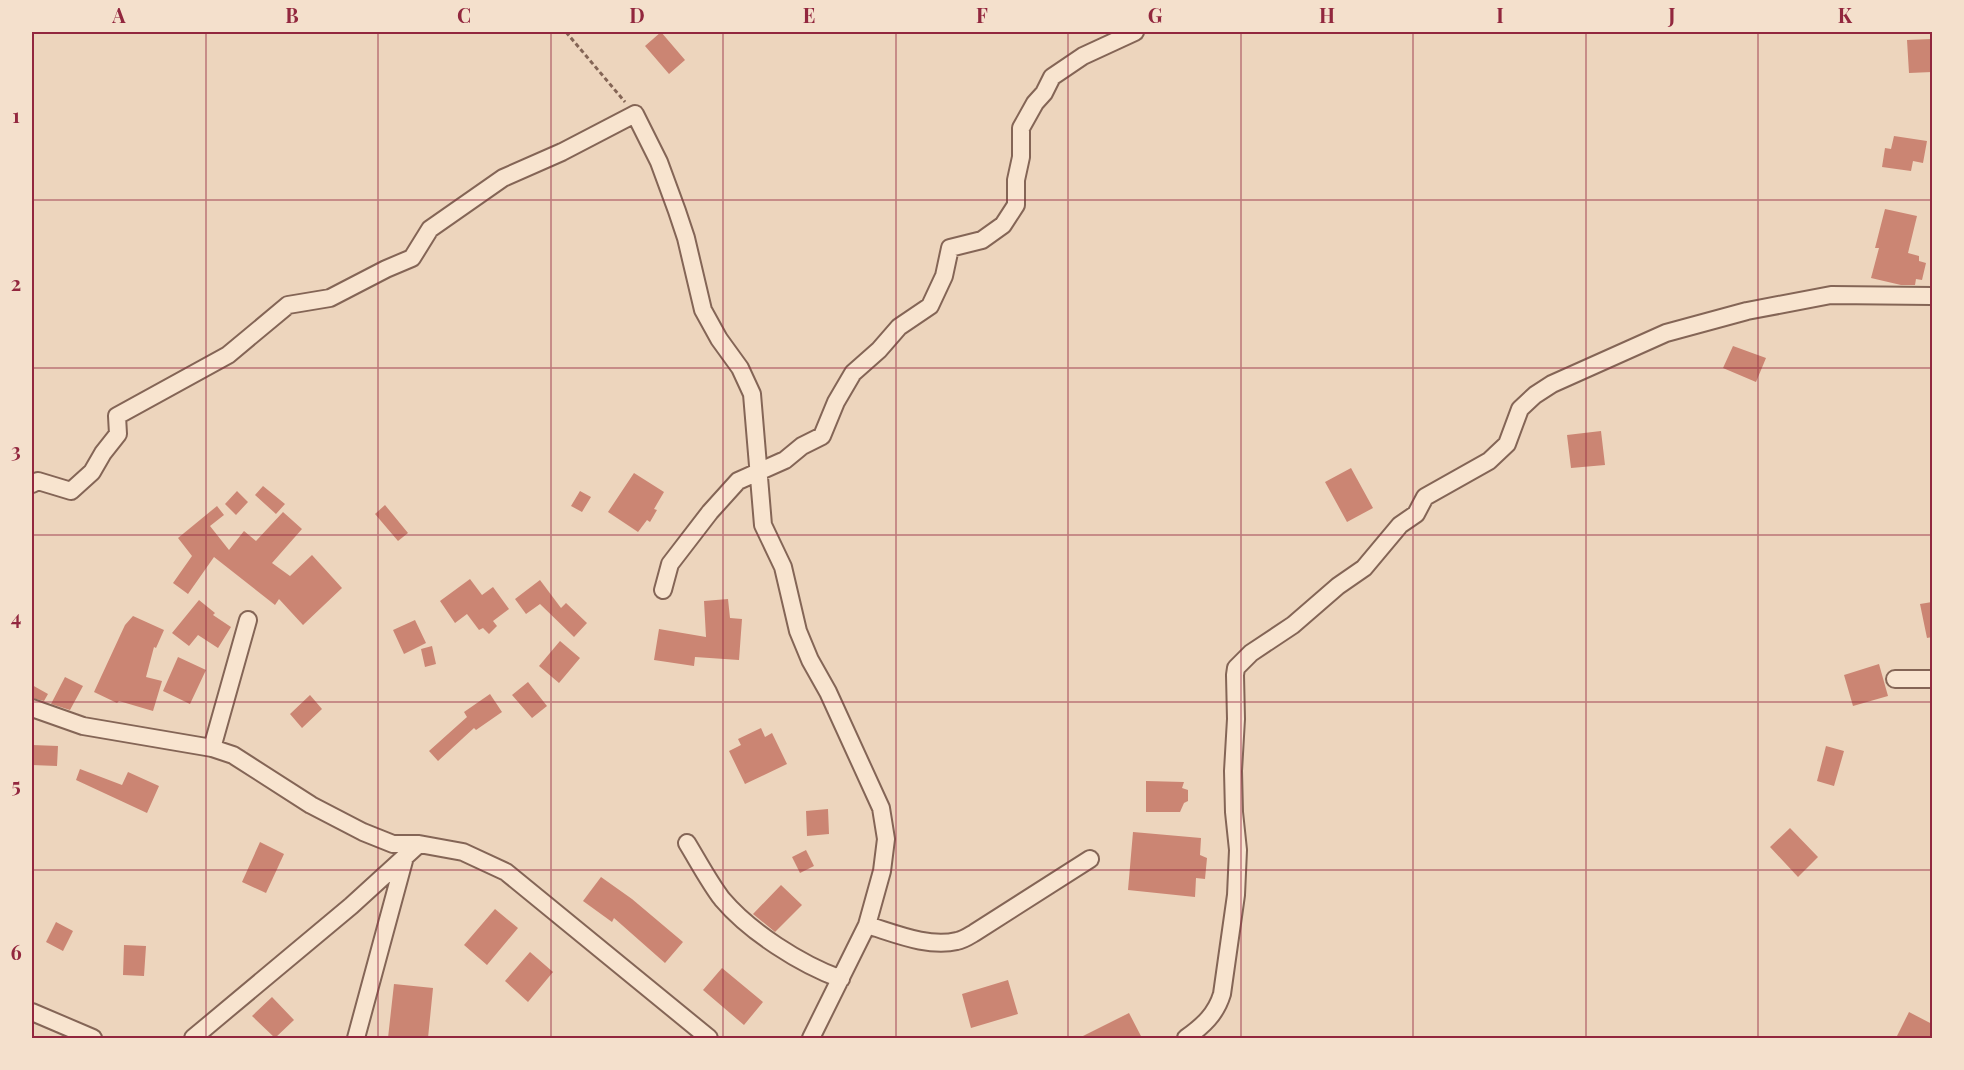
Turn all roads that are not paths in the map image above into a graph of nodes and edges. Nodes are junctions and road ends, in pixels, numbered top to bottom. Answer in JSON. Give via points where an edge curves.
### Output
{"nodes":[{"id":1,"x":1135,"y":32,"type":"edge"},
{"id":2,"x":1932,"y":296,"type":"edge"},
{"id":3,"x":759,"y":472,"type":"junction"},
{"id":4,"x":32,"y":484,"type":"edge"},
{"id":5,"x":663,"y":590,"type":"dead end"},
{"id":6,"x":248,"y":620,"type":"dead end"},
{"id":7,"x":1895,"y":679,"type":"dead end"},
{"id":8,"x":1932,"y":679,"type":"edge"},
{"id":9,"x":32,"y":708,"type":"edge"},
{"id":10,"x":212,"y":748,"type":"junction"},
{"id":11,"x":687,"y":843,"type":"dead end"},
{"id":12,"x":419,"y":844,"type":"junction"},
{"id":13,"x":405,"y":856,"type":"junction"},
{"id":14,"x":1090,"y":859,"type":"dead end"},
{"id":15,"x":867,"y":925,"type":"junction"},
{"id":16,"x":841,"y":979,"type":"junction"},
{"id":17,"x":32,"y":1012,"type":"edge"},
{"id":18,"x":93,"y":1038,"type":"edge"},
{"id":19,"x":193,"y":1038,"type":"edge"},
{"id":20,"x":356,"y":1038,"type":"edge"},
{"id":21,"x":709,"y":1038,"type":"edge"},
{"id":22,"x":811,"y":1038,"type":"edge"},
{"id":23,"x":1186,"y":1038,"type":"edge"}],
"edges":[{"from":1,"to":3,"type":"street","via":[[1083,56],[1052,77],[1021,128],[1016,205],[1003,225],[982,240],[950,248],[944,276],[930,306],[899,327],[853,374],[822,436]]},
{"from":2,"to":23,"type":"street","via":[[1831,295],[1747,311],[1666,333],[1552,384],[1520,409],[1507,444],[1489,461],[1425,497],[1416,514],[1400,525],[1364,568],[1243,660],[1235,675],[1236,895],[1222,993],[1212,1015]]},
{"from":3,"to":4,"type":"street","via":[[752,394],[703,310],[677,212],[659,162],[635,114],[503,178],[430,229],[412,258],[330,298],[288,305],[228,354],[117,416],[118,434],[92,472],[71,491],[38,481]]},
{"from":3,"to":5,"type":"street","via":[[738,482],[710,512],[670,564]]},
{"from":3,"to":15,"type":"street","via":[[763,525],[783,567],[798,631],[881,808],[886,839]]},
{"from":6,"to":10,"type":"street"},
{"from":7,"to":8,"type":"street"},
{"from":9,"to":10,"type":"street","via":[[83,726]]},
{"from":10,"to":12,"type":"street","via":[[233,755],[311,805],[363,832],[393,844]]},
{"from":11,"to":16,"type":"street","via":[[721,898],[750,927]]},
{"from":12,"to":13,"type":"street"},
{"from":12,"to":21,"type":"street","via":[[463,852],[506,872]]},
{"from":13,"to":19,"type":"street"},
{"from":13,"to":20,"type":"street"},
{"from":14,"to":15,"type":"street","via":[[956,941],[918,940]]},
{"from":15,"to":16,"type":"street"},
{"from":16,"to":22,"type":"street"},
{"from":17,"to":18,"type":"street"}]}
